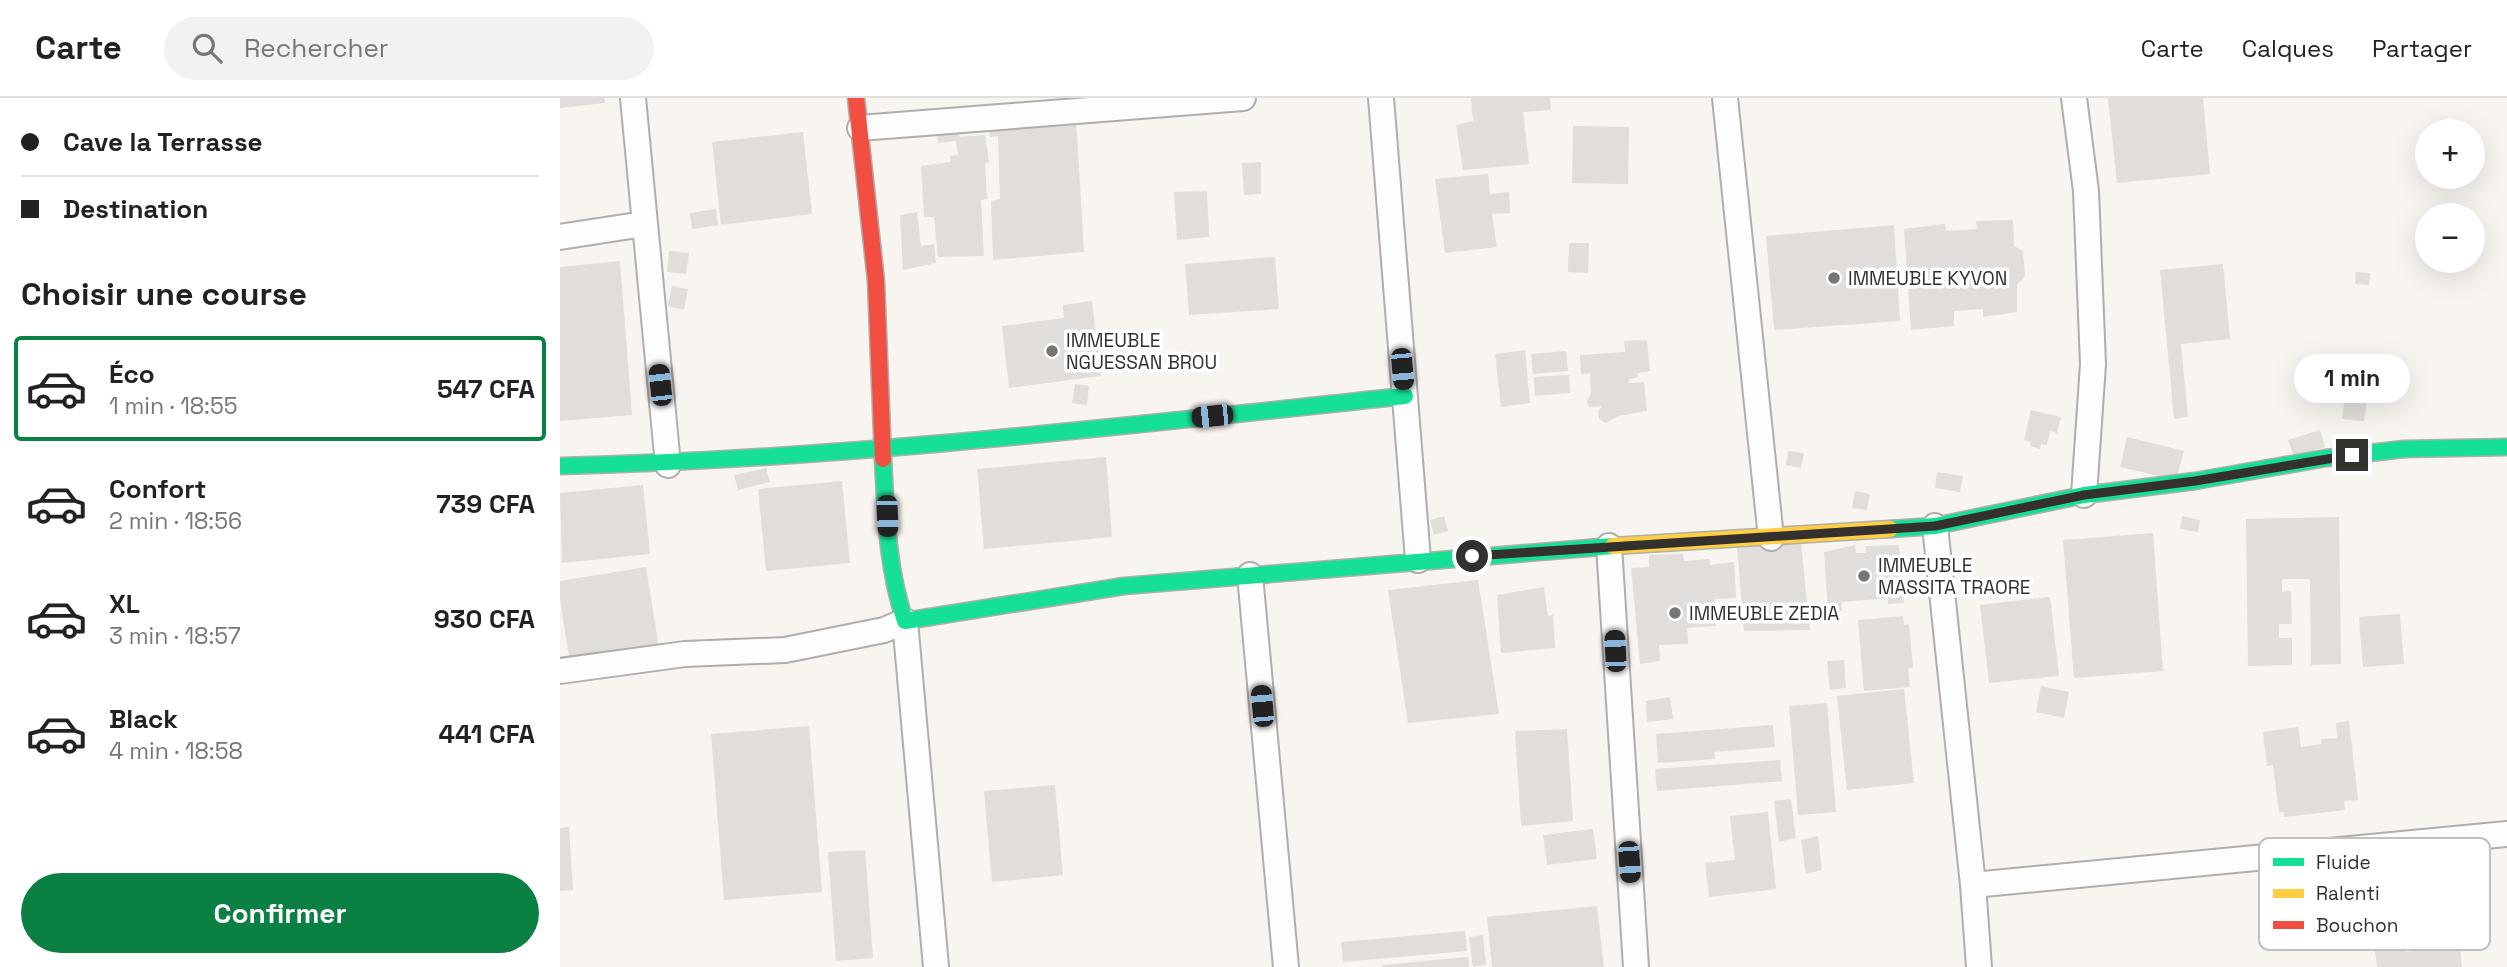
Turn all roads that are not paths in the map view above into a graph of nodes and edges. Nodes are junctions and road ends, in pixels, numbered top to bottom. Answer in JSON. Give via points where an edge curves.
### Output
{"nodes":[{"id":1,"x":633,"y":98,"type":"edge"},
{"id":2,"x":856,"y":98,"type":"edge"},
{"id":3,"x":1243,"y":98,"type":"edge"},
{"id":4,"x":1381,"y":98,"type":"edge"},
{"id":5,"x":1725,"y":98,"type":"edge"},
{"id":6,"x":2074,"y":98,"type":"edge"},
{"id":7,"x":860,"y":128,"type":"junction"},
{"id":8,"x":644,"y":225,"type":"junction"},
{"id":9,"x":560,"y":237,"type":"edge"},
{"id":10,"x":1405,"y":396,"type":"junction"},
{"id":11,"x":2507,"y":447,"type":"edge"},
{"id":12,"x":882,"y":450,"type":"junction"},
{"id":13,"x":668,"y":465,"type":"junction"},
{"id":14,"x":560,"y":466,"type":"edge"},
{"id":15,"x":2084,"y":495,"type":"junction"},
{"id":16,"x":1935,"y":526,"type":"junction"},
{"id":17,"x":1771,"y":538,"type":"junction"},
{"id":18,"x":1609,"y":546,"type":"junction"},
{"id":19,"x":1418,"y":560,"type":"junction"},
{"id":20,"x":1250,"y":575,"type":"junction"},
{"id":21,"x":905,"y":621,"type":"junction"},
{"id":22,"x":560,"y":671,"type":"edge"},
{"id":23,"x":2507,"y":834,"type":"edge"},
{"id":24,"x":2466,"y":838,"type":"edge"},
{"id":25,"x":2259,"y":858,"type":"edge"},
{"id":26,"x":1973,"y":886,"type":"junction"},
{"id":27,"x":936,"y":967,"type":"edge"},
{"id":28,"x":1286,"y":967,"type":"edge"},
{"id":29,"x":1636,"y":967,"type":"edge"},
{"id":30,"x":1979,"y":967,"type":"edge"}],
"edges":[{"from":1,"to":8,"type":"street"},
{"from":2,"to":7,"type":"street"},
{"from":3,"to":7,"type":"street"},
{"from":4,"to":10,"type":"street"},
{"from":5,"to":17,"type":"street"},
{"from":6,"to":15,"type":"street","via":[[2086,191],[2093,364]]},
{"from":7,"to":12,"type":"street","via":[[876,281]]},
{"from":8,"to":9,"type":"street"},
{"from":8,"to":13,"type":"street"},
{"from":10,"to":12,"type":"street"},
{"from":10,"to":19,"type":"street"},
{"from":11,"to":15,"type":"street","via":[[2326,458]]},
{"from":12,"to":13,"type":"street"},
{"from":12,"to":21,"type":"street","via":[[889,561]]},
{"from":13,"to":14,"type":"street"},
{"from":15,"to":16,"type":"street"},
{"from":16,"to":17,"type":"street"},
{"from":16,"to":26,"type":"street"},
{"from":17,"to":18,"type":"street"},
{"from":18,"to":19,"type":"street"},
{"from":18,"to":29,"type":"street"},
{"from":19,"to":20,"type":"street"},
{"from":20,"to":21,"type":"street","via":[[1124,586]]},
{"from":20,"to":28,"type":"street"},
{"from":21,"to":22,"type":"street","via":[[884,630],[785,650],[685,654]]},
{"from":21,"to":27,"type":"street"},
{"from":23,"to":24,"type":"street"},
{"from":25,"to":26,"type":"street"},
{"from":26,"to":30,"type":"street"}]}
